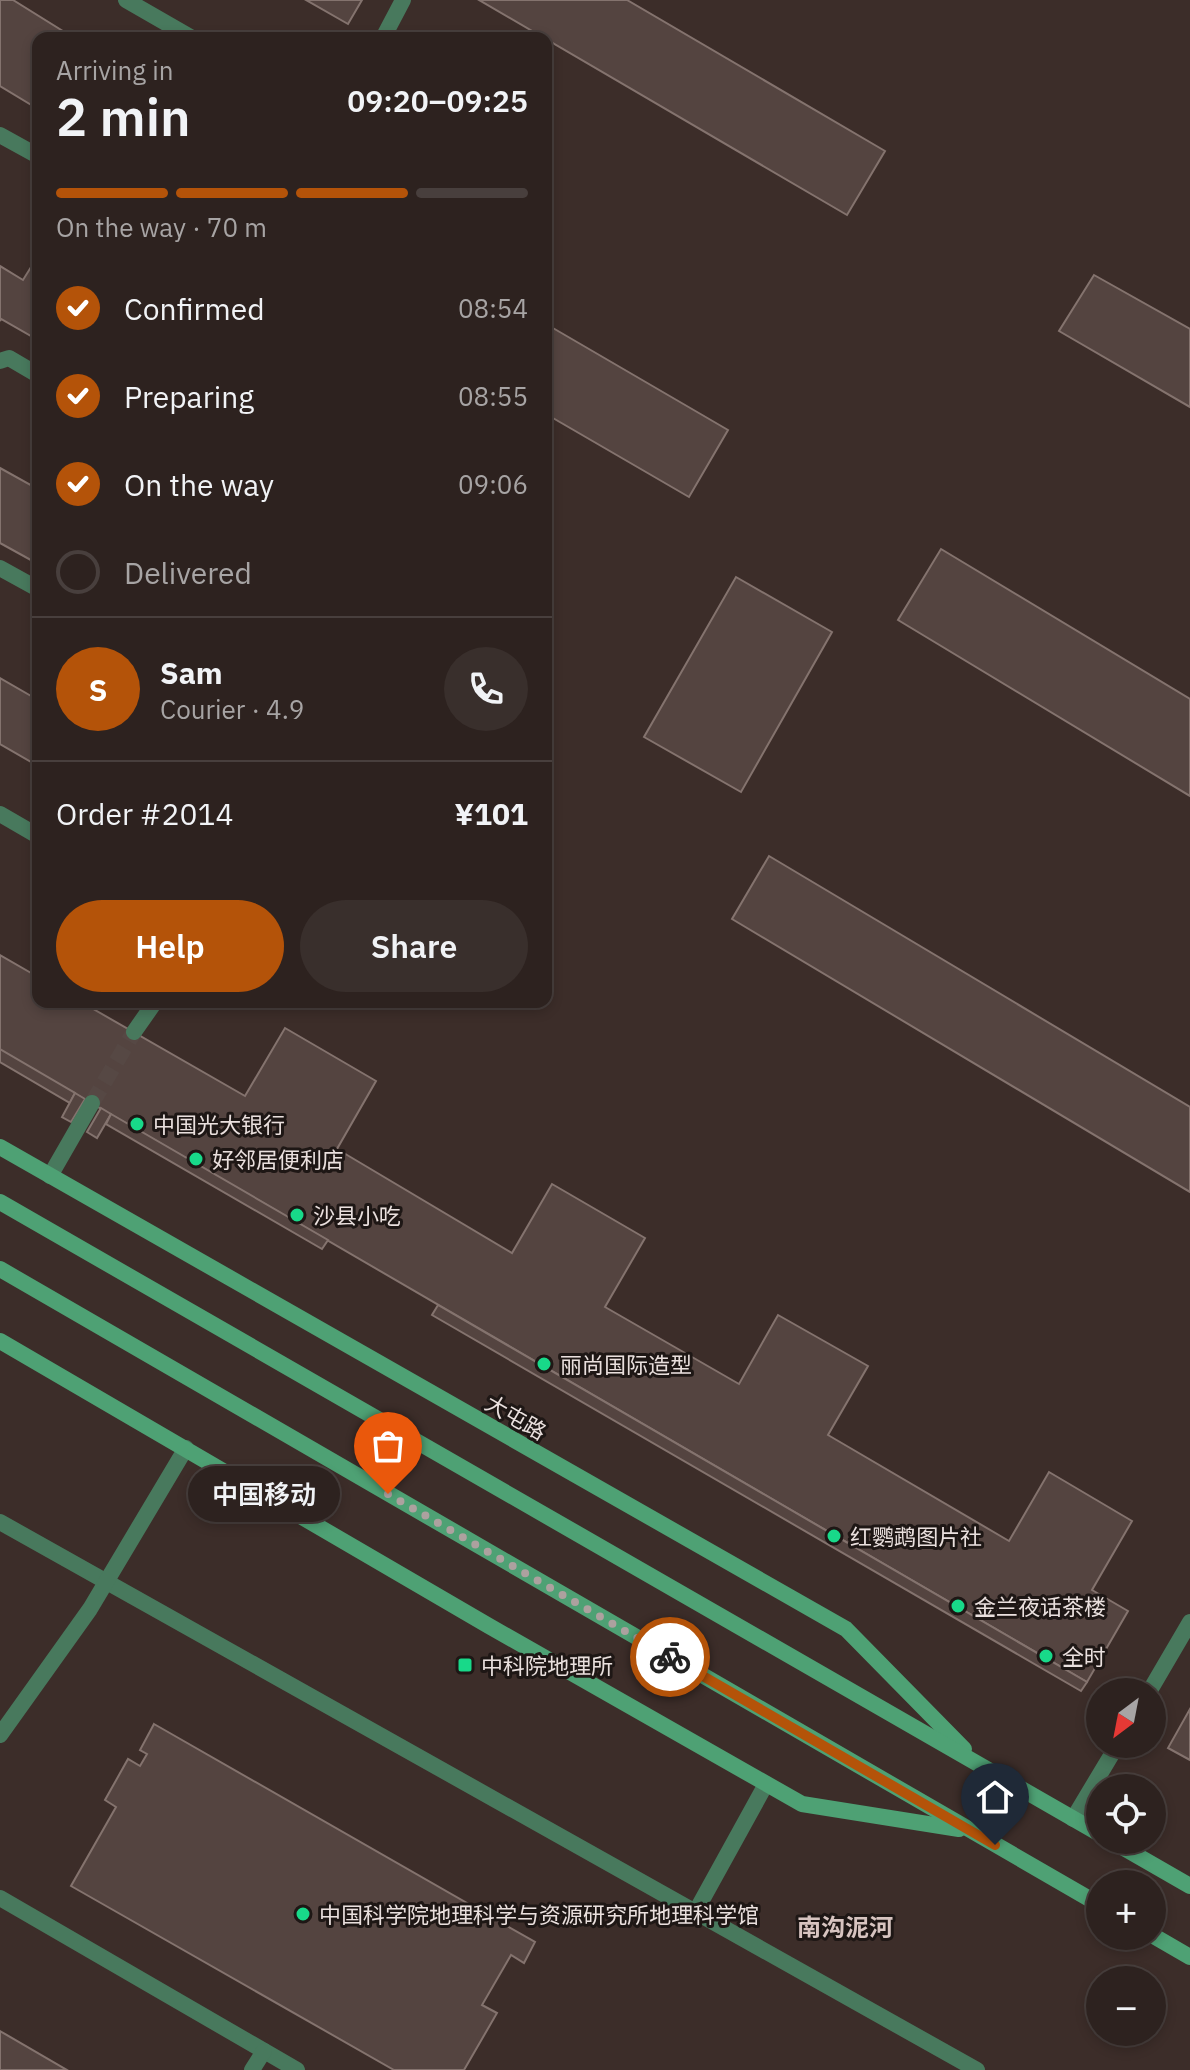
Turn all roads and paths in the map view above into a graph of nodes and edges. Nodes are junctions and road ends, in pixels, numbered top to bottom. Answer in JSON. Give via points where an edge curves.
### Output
{"nodes":[{"id":1,"x":126,"y":0,"type":"edge"},
{"id":2,"x":403,"y":0,"type":"edge"},
{"id":3,"x":182,"y":32,"type":"edge"},
{"id":4,"x":386,"y":32,"type":"edge"},
{"id":5,"x":0,"y":135,"type":"edge"},
{"id":6,"x":32,"y":153,"type":"edge"},
{"id":7,"x":0,"y":361,"type":"edge"},
{"id":8,"x":32,"y":371,"type":"edge"},
{"id":9,"x":0,"y":568,"type":"edge"},
{"id":10,"x":32,"y":586,"type":"edge"},
{"id":11,"x":0,"y":814,"type":"edge"},
{"id":12,"x":32,"y":833,"type":"edge"},
{"id":13,"x":151,"y":1008,"type":"edge"},
{"id":14,"x":134,"y":1032,"type":"tunnel mouth"},
{"id":15,"x":92,"y":1103,"type":"tunnel mouth"},
{"id":16,"x":0,"y":1147,"type":"edge"},
{"id":17,"x":50,"y":1176,"type":"junction"},
{"id":18,"x":0,"y":1202,"type":"edge"},
{"id":19,"x":0,"y":1269,"type":"edge"},
{"id":20,"x":0,"y":1341,"type":"edge"},
{"id":21,"x":186,"y":1448,"type":"junction"},
{"id":22,"x":0,"y":1522,"type":"edge"},
{"id":23,"x":107,"y":1580,"type":"junction"},
{"id":24,"x":1190,"y":1622,"type":"edge"},
{"id":25,"x":1157,"y":1678,"type":"edge"},
{"id":26,"x":0,"y":1735,"type":"edge"},
{"id":27,"x":1110,"y":1758,"type":"edge"},
{"id":28,"x":979,"y":1765,"type":"junction"},
{"id":29,"x":766,"y":1784,"type":"junction"},
{"id":30,"x":1073,"y":1819,"type":"junction"},
{"id":31,"x":1086,"y":1826,"type":"edge"},
{"id":32,"x":969,"y":1830,"type":"junction"},
{"id":33,"x":1134,"y":1854,"type":"edge"},
{"id":34,"x":1190,"y":1886,"type":"edge"},
{"id":35,"x":1086,"y":1897,"type":"edge"},
{"id":36,"x":0,"y":1898,"type":"edge"},
{"id":37,"x":696,"y":1911,"type":"junction"},
{"id":38,"x":1166,"y":1943,"type":"edge"},
{"id":39,"x":1190,"y":1957,"type":"edge"},
{"id":40,"x":264,"y":2051,"type":"junction"},
{"id":41,"x":252,"y":2070,"type":"edge"},
{"id":42,"x":297,"y":2070,"type":"edge"},
{"id":43,"x":977,"y":2070,"type":"edge"}],
"edges":[{"from":1,"to":3,"type":"street"},
{"from":2,"to":4,"type":"street"},
{"from":5,"to":6,"type":"street"},
{"from":7,"to":8,"type":"street","via":[[9,358]]},
{"from":9,"to":10,"type":"street"},
{"from":11,"to":12,"type":"street"},
{"from":13,"to":14,"type":"street"},
{"from":15,"to":17,"type":"street"},
{"from":16,"to":17,"type":"main road","name":"大屯路"},
{"from":17,"to":28,"type":"main road","name":"大屯路","via":[[846,1629]]},
{"from":18,"to":28,"type":"main road","name":"大屯路"},
{"from":19,"to":32,"type":"main road"},
{"from":20,"to":21,"type":"main road"},
{"from":21,"to":23,"type":"street"},
{"from":21,"to":29,"type":"main road"},
{"from":22,"to":23,"type":"street"},
{"from":23,"to":26,"type":"street"},
{"from":23,"to":37,"type":"street"},
{"from":24,"to":25,"type":"street"},
{"from":27,"to":30,"type":"street"},
{"from":28,"to":30,"type":"main road","name":"大屯路"},
{"from":29,"to":32,"type":"main road","via":[[802,1804]]},
{"from":29,"to":37,"type":"street"},
{"from":30,"to":31,"type":"main road","name":"大屯路"},
{"from":32,"to":35,"type":"main road"},
{"from":33,"to":34,"type":"main road"},
{"from":36,"to":40,"type":"street"},
{"from":37,"to":43,"type":"street"},
{"from":38,"to":39,"type":"main road"},
{"from":40,"to":41,"type":"street"},
{"from":40,"to":42,"type":"street"}]}
